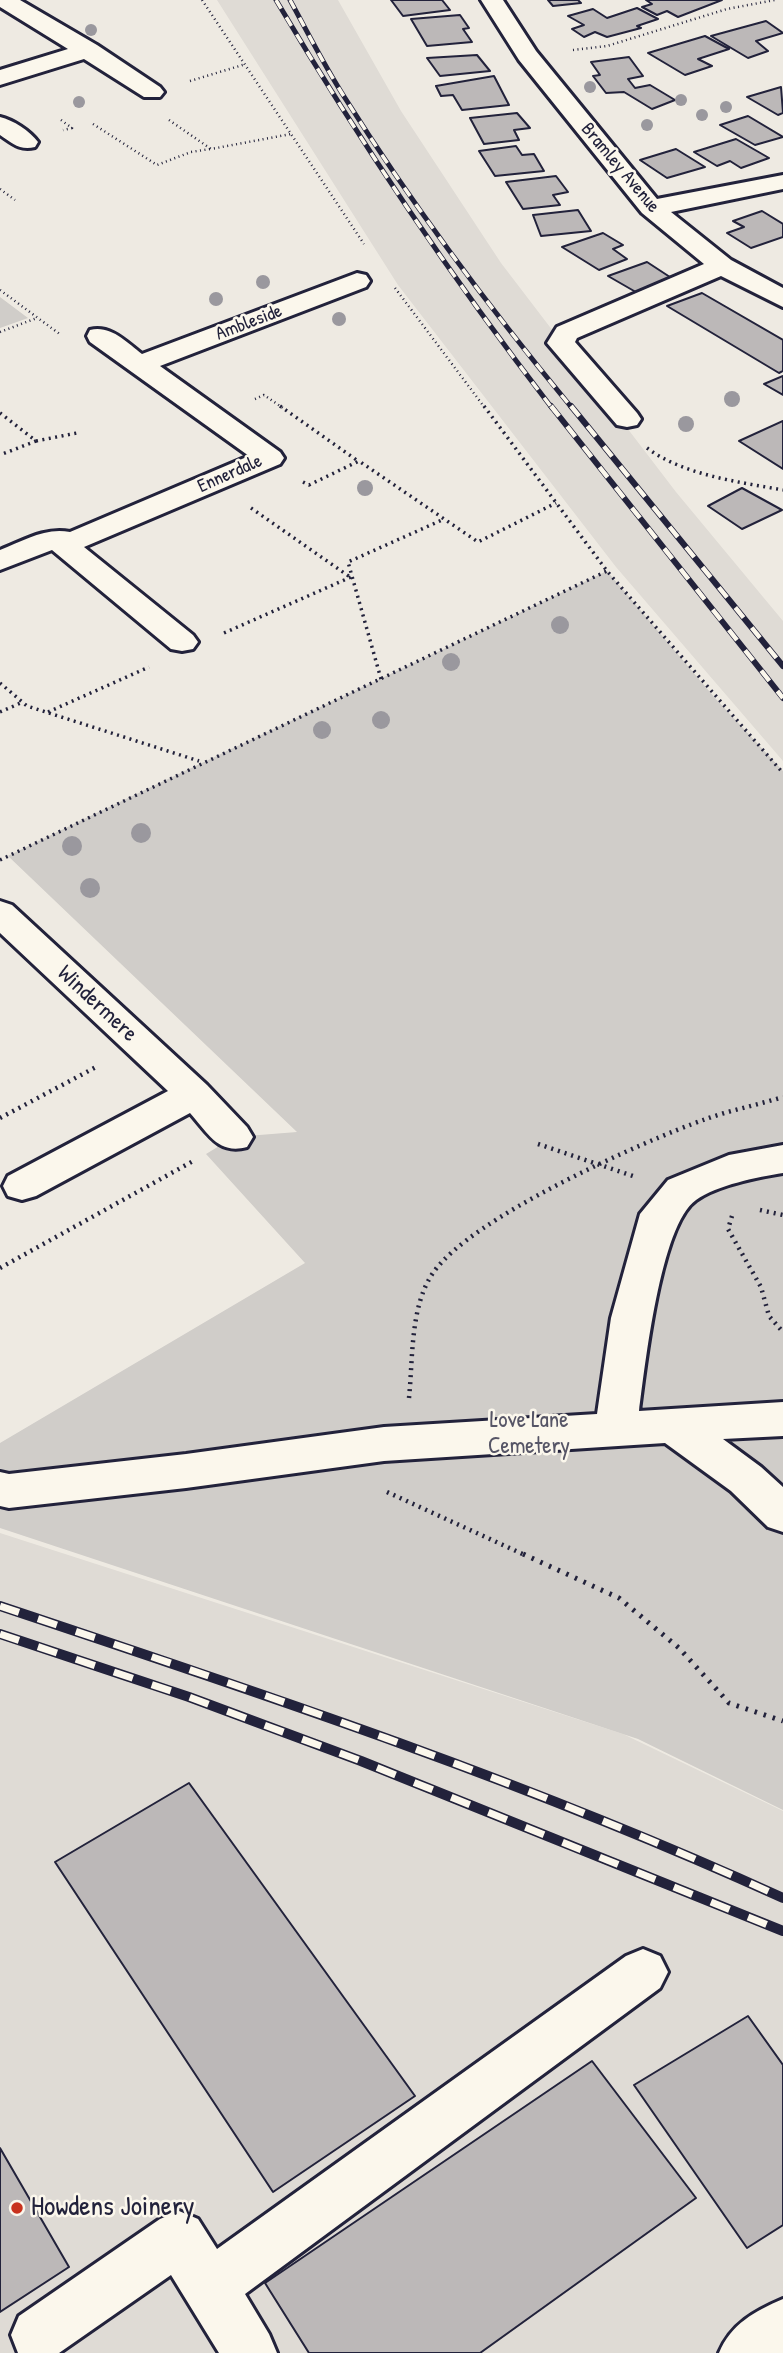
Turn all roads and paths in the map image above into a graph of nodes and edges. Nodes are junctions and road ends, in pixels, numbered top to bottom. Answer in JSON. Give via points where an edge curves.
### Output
{"nodes":[{"id":1,"x":5,"y":0,"type":"edge"},
{"id":2,"x":202,"y":0,"type":"edge"},
{"id":3,"x":492,"y":0,"type":"edge"},
{"id":4,"x":775,"y":0,"type":"edge"},
{"id":5,"x":89,"y":50,"type":"junction"},
{"id":6,"x":527,"y":55,"type":"junction"},
{"id":7,"x":246,"y":64,"type":"junction"},
{"id":8,"x":11,"y":75,"type":"edge"},
{"id":9,"x":42,"y":85,"type":"dead end"},
{"id":10,"x":152,"y":92,"type":"junction"},
{"id":11,"x":0,"y":124,"type":"edge"},
{"id":12,"x":93,"y":124,"type":"dead end"},
{"id":13,"x":291,"y":134,"type":"junction"},
{"id":14,"x":26,"y":142,"type":"dead end"},
{"id":15,"x":211,"y":149,"type":"junction"},
{"id":16,"x":783,"y":182,"type":"edge"},
{"id":17,"x":0,"y":189,"type":"edge"},
{"id":18,"x":15,"y":200,"type":"dead end"},
{"id":19,"x":651,"y":208,"type":"junction"},
{"id":20,"x":367,"y":249,"type":"dead end"},
{"id":21,"x":722,"y":266,"type":"junction"},
{"id":22,"x":357,"y":281,"type":"dead end"},
{"id":23,"x":393,"y":285,"type":"dead end"},
{"id":24,"x":0,"y":290,"type":"edge"},
{"id":25,"x":783,"y":299,"type":"edge"},
{"id":26,"x":38,"y":318,"type":"junction"},
{"id":27,"x":0,"y":332,"type":"edge"},
{"id":28,"x":100,"y":336,"type":"joint"},
{"id":29,"x":140,"y":364,"type":"junction"},
{"id":30,"x":0,"y":413,"type":"edge"},
{"id":31,"x":626,"y":419,"type":"joint"},
{"id":32,"x":78,"y":433,"type":"dead end"},
{"id":33,"x":36,"y":441,"type":"junction"},
{"id":34,"x":0,"y":456,"type":"edge"},
{"id":35,"x":270,"y":458,"type":"junction"},
{"id":36,"x":209,"y":484,"type":"junction"},
{"id":37,"x":783,"y":490,"type":"edge"},
{"id":38,"x":556,"y":503,"type":"junction"},
{"id":39,"x":443,"y":520,"type":"junction"},
{"id":40,"x":55,"y":538,"type":"junction"},
{"id":41,"x":0,"y":561,"type":"edge"},
{"id":42,"x":607,"y":571,"type":"junction"},
{"id":43,"x":351,"y":577,"type":"junction"},
{"id":44,"x":215,"y":637,"type":"dead end"},
{"id":45,"x":183,"y":642,"type":"dead end"},
{"id":46,"x":155,"y":664,"type":"dead end"},
{"id":47,"x":381,"y":680,"type":"junction"},
{"id":48,"x":0,"y":683,"type":"edge"},
{"id":49,"x":23,"y":702,"type":"junction"},
{"id":50,"x":0,"y":712,"type":"edge"},
{"id":51,"x":48,"y":712,"type":"junction"},
{"id":52,"x":201,"y":762,"type":"junction"},
{"id":53,"x":783,"y":773,"type":"edge"},
{"id":54,"x":0,"y":860,"type":"edge"},
{"id":55,"x":5,"y":927,"type":"edge"},
{"id":56,"x":140,"y":1044,"type":"junction"},
{"id":57,"x":194,"y":1094,"type":"junction"},
{"id":58,"x":783,"y":1097,"type":"edge"},
{"id":59,"x":0,"y":1118,"type":"edge"},
{"id":60,"x":234,"y":1137,"type":"joint"},
{"id":61,"x":783,"y":1158,"type":"edge"},
{"id":62,"x":22,"y":1186,"type":"dead end"},
{"id":63,"x":735,"y":1204,"type":"dead end"},
{"id":64,"x":0,"y":1268,"type":"edge"},
{"id":65,"x":783,"y":1332,"type":"edge"},
{"id":66,"x":783,"y":1419,"type":"edge"},
{"id":67,"x":673,"y":1426,"type":"junction"},
{"id":68,"x":616,"y":1429,"type":"junction"},
{"id":69,"x":394,"y":1443,"type":"junction"},
{"id":70,"x":0,"y":1489,"type":"edge"},
{"id":71,"x":783,"y":1514,"type":"edge"},
{"id":72,"x":783,"y":1721,"type":"edge"},
{"id":73,"x":643,"y":1972,"type":"dead end"},
{"id":74,"x":211,"y":2286,"type":"junction"},
{"id":75,"x":783,"y":2326,"type":"edge"},
{"id":76,"x":38,"y":2335,"type":"dead end"},
{"id":77,"x":250,"y":2353,"type":"edge"},
{"id":78,"x":746,"y":2353,"type":"edge"}],
"edges":[{"from":1,"to":5,"type":"street"},
{"from":2,"to":7,"type":"path"},
{"from":3,"to":6,"type":"street","name":"Bramley Avenue"},
{"from":4,"to":6,"type":"path","via":[[727,9],[607,46]]},
{"from":5,"to":8,"type":"street"},
{"from":5,"to":10,"type":"street"},
{"from":6,"to":19,"type":"street","name":"Bramley Avenue"},
{"from":7,"to":10,"type":"path"},
{"from":7,"to":13,"type":"path"},
{"from":8,"to":9,"type":"street"},
{"from":10,"to":15,"type":"path","via":[[149,106]]},
{"from":11,"to":14,"type":"street"},
{"from":12,"to":15,"type":"path","via":[[157,165]]},
{"from":13,"to":15,"type":"path"},
{"from":13,"to":20,"type":"path"},
{"from":16,"to":19,"type":"street"},
{"from":17,"to":18,"type":"path"},
{"from":19,"to":21,"type":"street","name":"Bramley Avenue"},
{"from":21,"to":25,"type":"street","name":"Bramley Avenue"},
{"from":21,"to":31,"type":"street","via":[[567,333],[561,342]]},
{"from":22,"to":29,"type":"street","name":"Ambleside"},
{"from":23,"to":38,"type":"path"},
{"from":24,"to":26,"type":"path"},
{"from":26,"to":27,"type":"path"},
{"from":26,"to":28,"type":"path","via":[[68,340],[93,331]]},
{"from":28,"to":29,"type":"street","name":"Ennerdale"},
{"from":29,"to":35,"type":"street","name":"Ennerdale"},
{"from":30,"to":33,"type":"path"},
{"from":31,"to":37,"type":"path","via":[[654,456]]},
{"from":32,"to":33,"type":"path"},
{"from":33,"to":34,"type":"path"},
{"from":35,"to":36,"type":"street","name":"Ennerdale"},
{"from":35,"to":39,"type":"path","via":[[309,485],[359,461]]},
{"from":36,"to":40,"type":"street","name":"Ennerdale","via":[[73,541]]},
{"from":36,"to":43,"type":"path"},
{"from":38,"to":39,"type":"path","via":[[478,542]]},
{"from":38,"to":42,"type":"path"},
{"from":39,"to":43,"type":"path","via":[[348,562]]},
{"from":40,"to":41,"type":"street","name":"Ennerdale"},
{"from":40,"to":45,"type":"street"},
{"from":42,"to":47,"type":"path"},
{"from":42,"to":53,"type":"path"},
{"from":43,"to":44,"type":"path"},
{"from":43,"to":47,"type":"path"},
{"from":46,"to":51,"type":"path"},
{"from":47,"to":52,"type":"path"},
{"from":48,"to":49,"type":"path"},
{"from":49,"to":50,"type":"path"},
{"from":49,"to":51,"type":"path"},
{"from":51,"to":52,"type":"path"},
{"from":52,"to":54,"type":"path"},
{"from":55,"to":56,"type":"street","name":"Windermere"},
{"from":56,"to":57,"type":"street","name":"Windermere"},
{"from":56,"to":59,"type":"path"},
{"from":57,"to":60,"type":"street","name":"Windermere"},
{"from":57,"to":62,"type":"street"},
{"from":58,"to":69,"type":"path","via":[[698,1123],[600,1166],[464,1242],[433,1273],[416,1320]]},
{"from":60,"to":64,"type":"path"},
{"from":61,"to":68,"type":"street","via":[[743,1165],[682,1190],[660,1214],[631,1318]]},
{"from":63,"to":65,"type":"path","via":[[728,1229],[761,1287],[769,1315]]},
{"from":66,"to":67,"type":"street"},
{"from":67,"to":68,"type":"street"},
{"from":67,"to":71,"type":"street","via":[[746,1479]]},
{"from":68,"to":69,"type":"street"},
{"from":69,"to":70,"type":"street","via":[[186,1471]]},
{"from":69,"to":72,"type":"path","via":[[379,1488],[619,1598],[679,1648],[729,1703]]},
{"from":73,"to":74,"type":"street"},
{"from":74,"to":76,"type":"street","via":[[179,2238]]},
{"from":74,"to":77,"type":"street"},
{"from":75,"to":78,"type":"street"}]}
